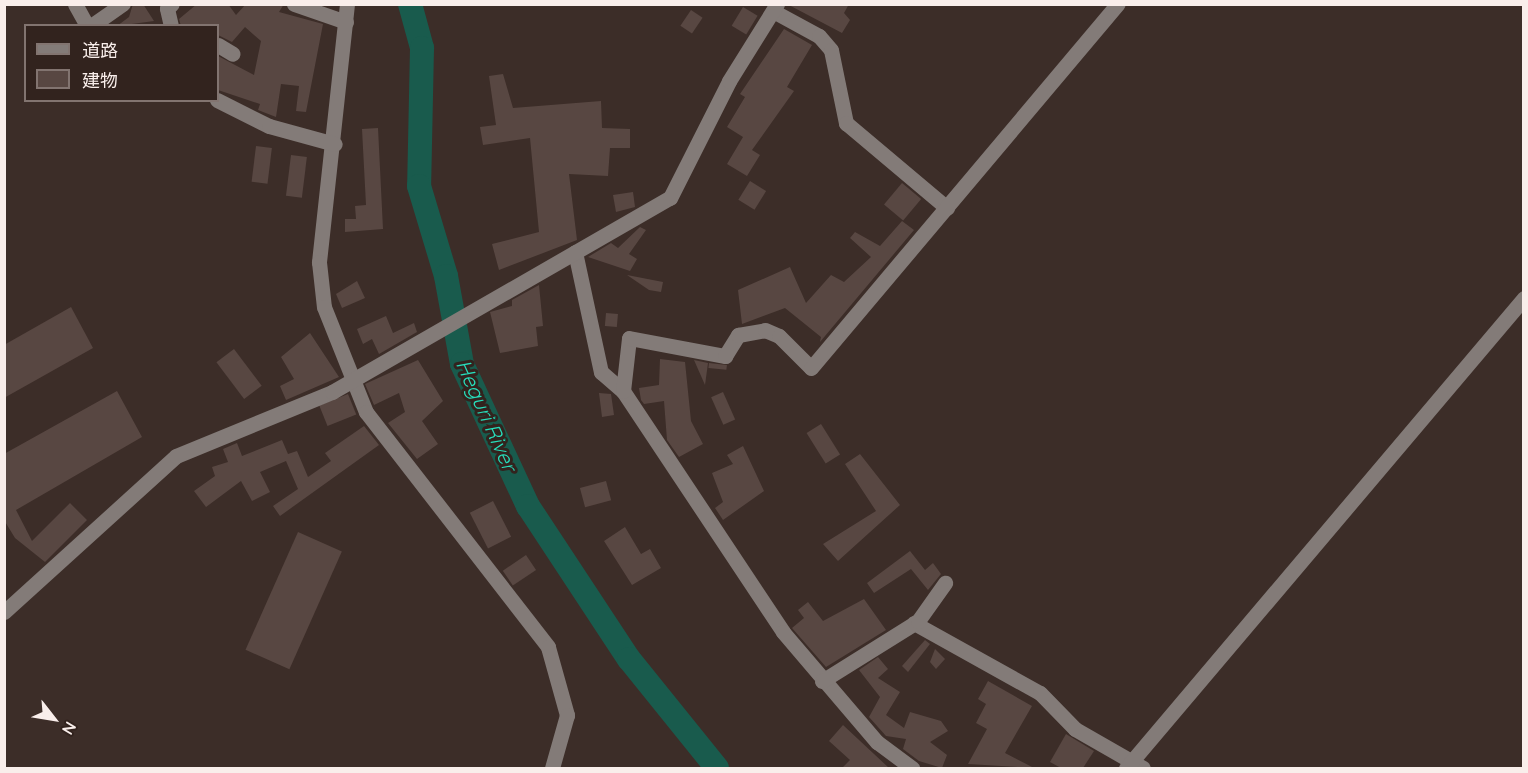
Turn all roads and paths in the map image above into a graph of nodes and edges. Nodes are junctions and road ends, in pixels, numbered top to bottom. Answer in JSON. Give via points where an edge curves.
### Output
{"nodes":[{"id":1,"x":75,"y":4,"type":"edge"},
{"id":2,"x":123,"y":4,"type":"edge"},
{"id":3,"x":172,"y":4,"type":"edge"},
{"id":4,"x":294,"y":4,"type":"edge"},
{"id":5,"x":347,"y":4,"type":"edge"},
{"id":6,"x":1117,"y":4,"type":"edge"},
{"id":7,"x":775,"y":8,"type":"edge"},
{"id":8,"x":346,"y":21,"type":"junction"},
{"id":9,"x":88,"y":24,"type":"edge"},
{"id":10,"x":92,"y":24,"type":"edge"},
{"id":11,"x":171,"y":24,"type":"edge"},
{"id":12,"x":219,"y":46,"type":"edge"},
{"id":13,"x":232,"y":54,"type":"dead end"},
{"id":14,"x":219,"y":101,"type":"edge"},
{"id":15,"x":334,"y":144,"type":"junction"},
{"id":16,"x":947,"y":208,"type":"junction"},
{"id":17,"x":575,"y":252,"type":"junction"},
{"id":18,"x":1524,"y":298,"type":"edge"},
{"id":19,"x":350,"y":382,"type":"junction"},
{"id":20,"x":623,"y":391,"type":"junction"},
{"id":21,"x":945,"y":583,"type":"dead end"},
{"id":22,"x":4,"y":612,"type":"edge"},
{"id":23,"x":914,"y":623,"type":"junction"},
{"id":24,"x":822,"y":681,"type":"junction"},
{"id":25,"x":1134,"y":766,"type":"edge"},
{"id":26,"x":552,"y":768,"type":"edge"},
{"id":27,"x":912,"y":768,"type":"edge"}],
"edges":[{"from":1,"to":9,"type":"street"},
{"from":2,"to":10,"type":"street"},
{"from":3,"to":11,"type":"street","via":[[167,8]]},
{"from":4,"to":8,"type":"street"},
{"from":5,"to":8,"type":"street"},
{"from":6,"to":16,"type":"street"},
{"from":7,"to":16,"type":"street","via":[[819,36],[831,50],[846,123]]},
{"from":7,"to":17,"type":"street","via":[[729,81],[670,198]]},
{"from":8,"to":15,"type":"street"},
{"from":12,"to":13,"type":"street"},
{"from":14,"to":15,"type":"street","via":[[269,126]]},
{"from":15,"to":19,"type":"street","via":[[320,273],[324,307]]},
{"from":16,"to":20,"type":"street","via":[[811,368],[779,336],[765,330],[738,335],[725,356],[629,338]]},
{"from":17,"to":19,"type":"street"},
{"from":17,"to":20,"type":"street","via":[[602,372]]},
{"from":18,"to":25,"type":"street"},
{"from":19,"to":22,"type":"street","via":[[294,412],[176,456]]},
{"from":19,"to":26,"type":"street","via":[[391,447],[548,647],[567,716]]},
{"from":20,"to":24,"type":"street","via":[[696,505]]},
{"from":21,"to":23,"type":"street"},
{"from":23,"to":24,"type":"street"},
{"from":23,"to":25,"type":"street","via":[[1040,693],[1075,729]]},
{"from":24,"to":27,"type":"street","via":[[877,742]]}]}
